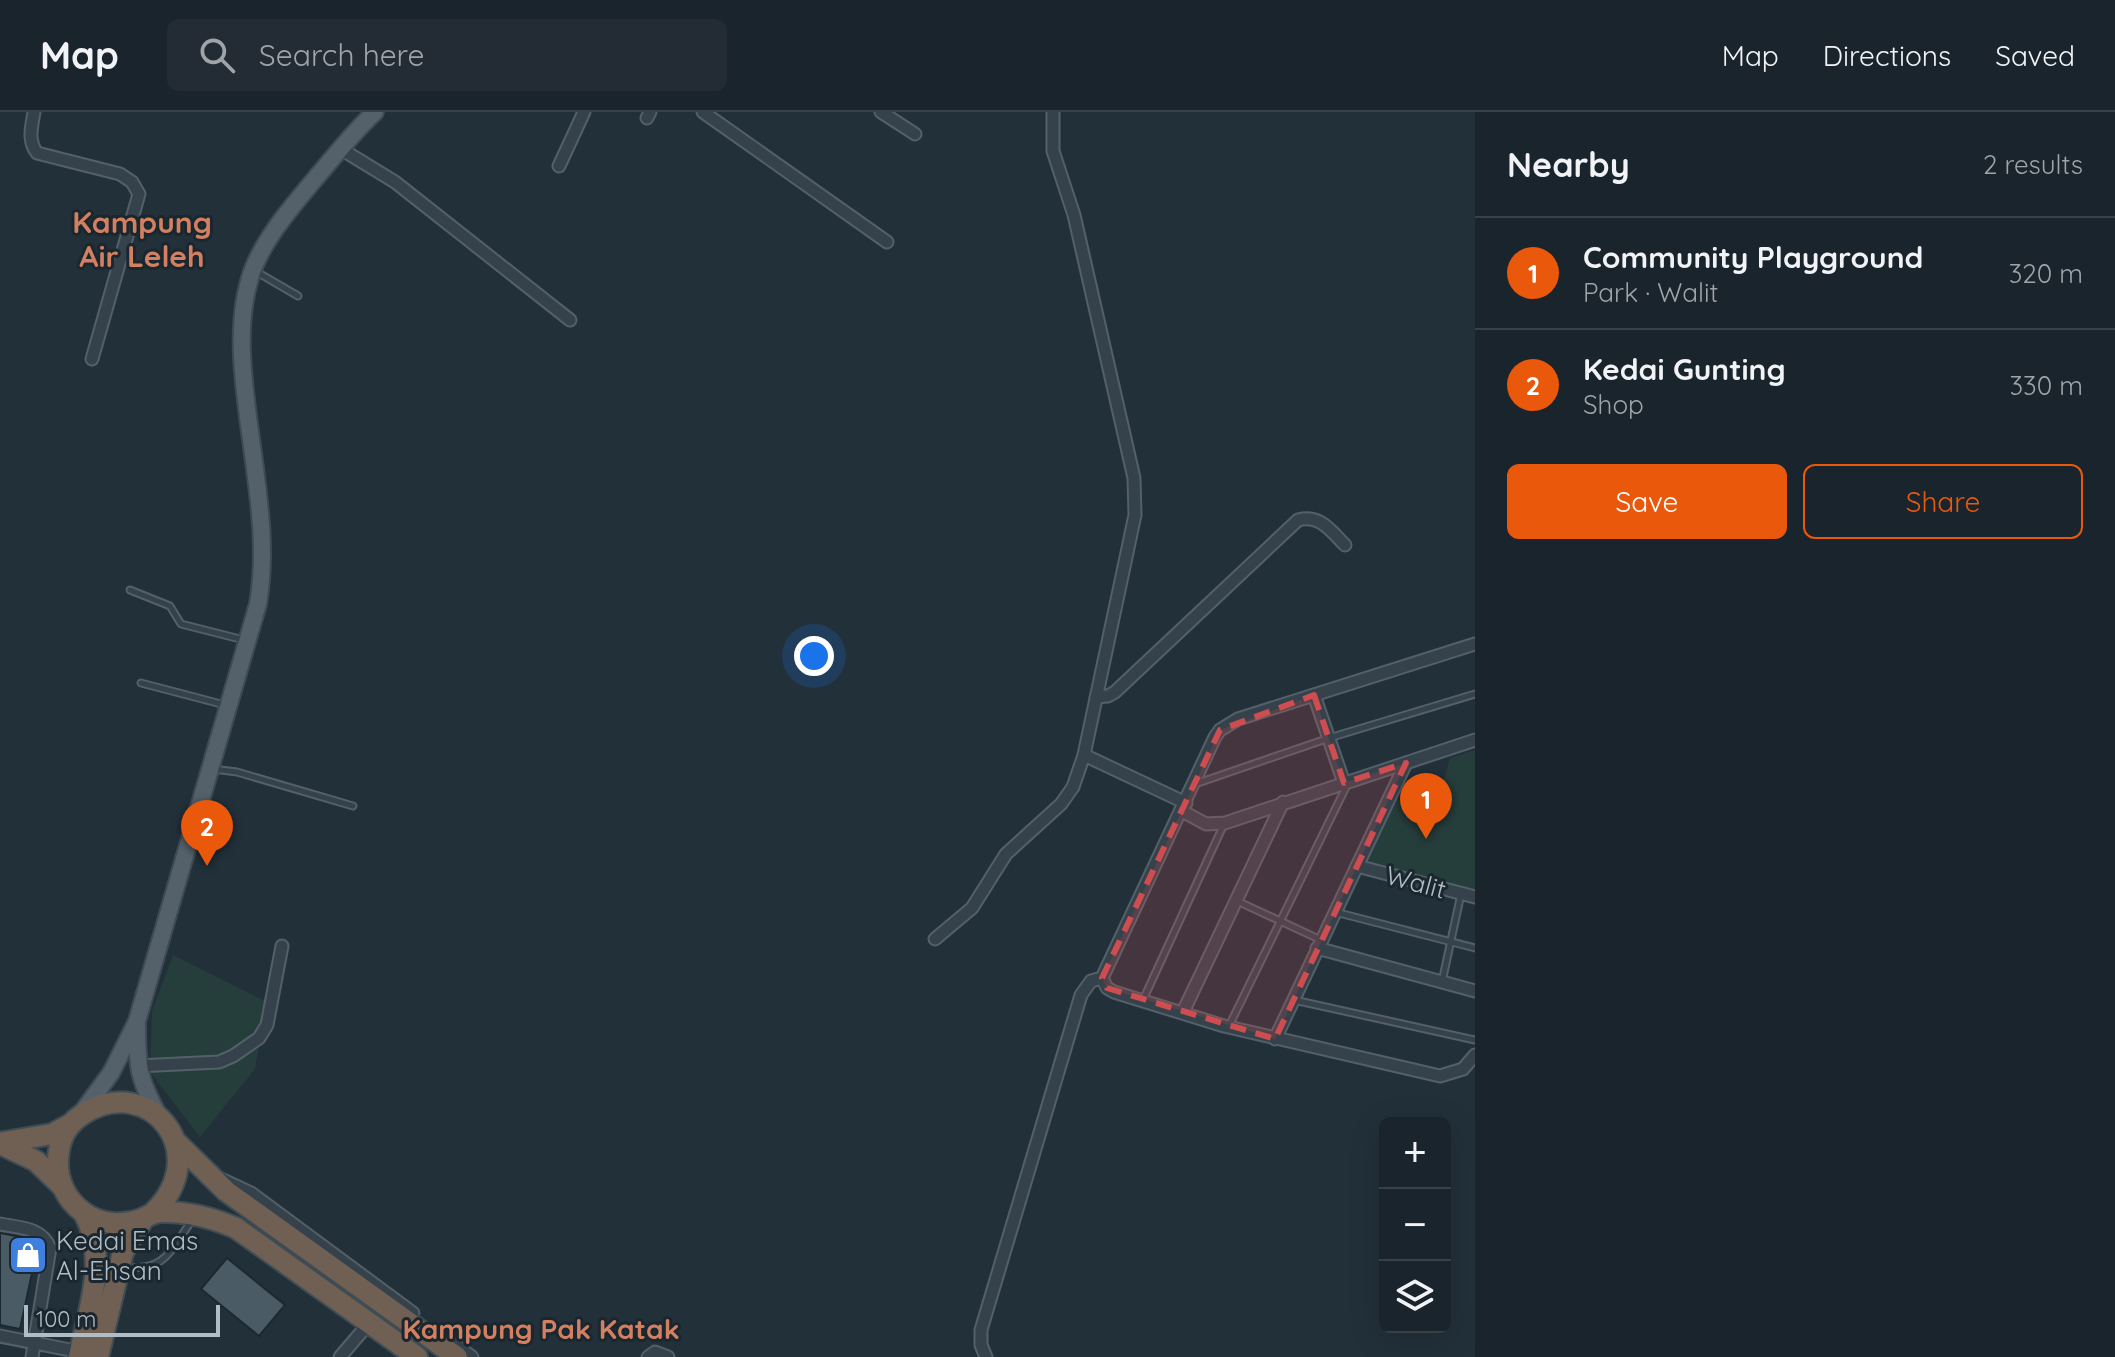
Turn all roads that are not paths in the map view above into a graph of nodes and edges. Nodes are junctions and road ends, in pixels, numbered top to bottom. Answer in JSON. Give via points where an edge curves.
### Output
{"nodes":[{"id":1,"x":34,"y":112,"type":"edge"},
{"id":2,"x":375,"y":112,"type":"edge"},
{"id":3,"x":584,"y":112,"type":"edge"},
{"id":4,"x":703,"y":112,"type":"edge"},
{"id":5,"x":881,"y":112,"type":"edge"},
{"id":6,"x":1053,"y":112,"type":"edge"},
{"id":7,"x":915,"y":134,"type":"dead end"},
{"id":8,"x":341,"y":149,"type":"junction"},
{"id":9,"x":559,"y":166,"type":"dead end"},
{"id":10,"x":887,"y":242,"type":"dead end"},
{"id":11,"x":254,"y":271,"type":"junction"},
{"id":12,"x":298,"y":296,"type":"dead end"},
{"id":13,"x":570,"y":320,"type":"dead end"},
{"id":14,"x":92,"y":359,"type":"dead end"},
{"id":15,"x":1345,"y":545,"type":"dead end"},
{"id":16,"x":130,"y":590,"type":"dead end"},
{"id":17,"x":249,"y":642,"type":"junction"},
{"id":18,"x":1475,"y":644,"type":"edge"},
{"id":19,"x":141,"y":683,"type":"dead end"},
{"id":20,"x":1475,"y":694,"type":"edge"},
{"id":21,"x":1314,"y":695,"type":"junction"},
{"id":22,"x":1096,"y":697,"type":"junction"},
{"id":23,"x":230,"y":707,"type":"junction"},
{"id":24,"x":1329,"y":738,"type":"junction"},
{"id":25,"x":1475,"y":740,"type":"edge"},
{"id":26,"x":1084,"y":755,"type":"junction"},
{"id":27,"x":1406,"y":763,"type":"junction"},
{"id":28,"x":212,"y":768,"type":"junction"},
{"id":29,"x":1346,"y":782,"type":"junction"},
{"id":30,"x":1194,"y":785,"type":"junction"},
{"id":31,"x":1283,"y":802,"type":"junction"},
{"id":32,"x":353,"y":806,"type":"dead end"},
{"id":33,"x":1184,"y":807,"type":"junction"},
{"id":34,"x":1225,"y":823,"type":"junction"},
{"id":35,"x":1357,"y":866,"type":"junction"},
{"id":36,"x":1462,"y":894,"type":"junction"},
{"id":37,"x":1475,"y":897,"type":"edge"},
{"id":38,"x":1236,"y":901,"type":"junction"},
{"id":39,"x":1334,"y":912,"type":"junction"},
{"id":40,"x":1281,"y":922,"type":"junction"},
{"id":41,"x":935,"y":939,"type":"dead end"},
{"id":42,"x":1451,"y":942,"type":"junction"},
{"id":43,"x":1319,"y":944,"type":"junction"},
{"id":44,"x":282,"y":946,"type":"dead end"},
{"id":45,"x":1475,"y":948,"type":"edge"},
{"id":46,"x":1102,"y":978,"type":"junction"},
{"id":47,"x":1442,"y":982,"type":"junction"},
{"id":48,"x":1475,"y":991,"type":"edge"},
{"id":49,"x":1293,"y":1000,"type":"junction"},
{"id":50,"x":1143,"y":1001,"type":"junction"},
{"id":51,"x":1183,"y":1012,"type":"junction"},
{"id":52,"x":137,"y":1021,"type":"junction"},
{"id":53,"x":1228,"y":1027,"type":"junction"},
{"id":54,"x":1275,"y":1039,"type":"junction"},
{"id":55,"x":1475,"y":1040,"type":"edge"},
{"id":56,"x":1475,"y":1055,"type":"edge"},
{"id":57,"x":137,"y":1066,"type":"junction"},
{"id":58,"x":74,"y":1121,"type":"junction"},
{"id":59,"x":163,"y":1122,"type":"junction"},
{"id":60,"x":175,"y":1141,"type":"junction"},
{"id":61,"x":0,"y":1143,"type":"edge"},
{"id":62,"x":210,"y":1174,"type":"junction"},
{"id":63,"x":62,"y":1186,"type":"junction"},
{"id":64,"x":84,"y":1213,"type":"junction"},
{"id":65,"x":149,"y":1215,"type":"junction"},
{"id":66,"x":196,"y":1215,"type":"junction"},
{"id":67,"x":0,"y":1224,"type":"edge"},
{"id":68,"x":118,"y":1266,"type":"junction"},
{"id":69,"x":370,"y":1322,"type":"junction"},
{"id":70,"x":0,"y":1336,"type":"edge"},
{"id":71,"x":34,"y":1342,"type":"junction"},
{"id":72,"x":86,"y":1355,"type":"edge"},
{"id":73,"x":32,"y":1357,"type":"edge"},
{"id":74,"x":340,"y":1357,"type":"edge"},
{"id":75,"x":417,"y":1357,"type":"edge"},
{"id":76,"x":457,"y":1357,"type":"edge"},
{"id":77,"x":472,"y":1357,"type":"edge"},
{"id":78,"x":648,"y":1357,"type":"edge"},
{"id":79,"x":668,"y":1357,"type":"edge"},
{"id":80,"x":986,"y":1357,"type":"edge"}],
"edges":[{"from":1,"to":14,"type":"street","via":[[30,137],[37,153],[120,174],[139,194]]},
{"from":2,"to":8,"type":"main road"},
{"from":3,"to":9,"type":"street"},
{"from":4,"to":10,"type":"street"},
{"from":5,"to":7,"type":"street"},
{"from":6,"to":22,"type":"street","via":[[1053,151],[1074,215],[1136,496]]},
{"from":8,"to":11,"type":"main road","via":[[278,225]]},
{"from":8,"to":13,"type":"street","via":[[395,182]]},
{"from":11,"to":12,"type":"lane"},
{"from":11,"to":17,"type":"main road","via":[[241,345],[261,518],[261,584]]},
{"from":15,"to":22,"type":"street","via":[[1319,520],[1298,520],[1115,692]]},
{"from":16,"to":17,"type":"lane","via":[[170,606],[181,624]]},
{"from":17,"to":23,"type":"main road"},
{"from":18,"to":21,"type":"street"},
{"from":19,"to":23,"type":"lane"},
{"from":20,"to":24,"type":"lane"},
{"from":21,"to":24,"type":"street"},
{"from":21,"to":30,"type":"street","via":[[1228,724],[1215,737]]},
{"from":22,"to":26,"type":"street"},
{"from":23,"to":28,"type":"main road"},
{"from":24,"to":29,"type":"street"},
{"from":24,"to":30,"type":"lane"},
{"from":25,"to":27,"type":"street"},
{"from":26,"to":33,"type":"street"},
{"from":26,"to":41,"type":"street","via":[[1061,804],[1006,854],[972,908]]},
{"from":27,"to":29,"type":"street"},
{"from":27,"to":35,"type":"street"},
{"from":28,"to":32,"type":"lane"},
{"from":28,"to":52,"type":"main road"},
{"from":29,"to":31,"type":"street"},
{"from":29,"to":40,"type":"lane"},
{"from":30,"to":33,"type":"street"},
{"from":31,"to":34,"type":"street"},
{"from":31,"to":38,"type":"street"},
{"from":33,"to":34,"type":"street","via":[[1206,824]]},
{"from":33,"to":46,"type":"street"},
{"from":34,"to":50,"type":"lane"},
{"from":35,"to":36,"type":"street","name":"Walit"},
{"from":35,"to":39,"type":"street"},
{"from":36,"to":37,"type":"street","name":"Walit"},
{"from":36,"to":42,"type":"lane"},
{"from":38,"to":40,"type":"lane"},
{"from":38,"to":51,"type":"street"},
{"from":39,"to":42,"type":"lane"},
{"from":39,"to":43,"type":"street"},
{"from":40,"to":43,"type":"lane"},
{"from":40,"to":53,"type":"lane"},
{"from":42,"to":45,"type":"lane"},
{"from":42,"to":47,"type":"lane"},
{"from":43,"to":47,"type":"street"},
{"from":43,"to":49,"type":"street"},
{"from":44,"to":57,"type":"street","via":[[267,1025],[259,1038],[219,1062]]},
{"from":46,"to":50,"type":"street","via":[[1114,992]]},
{"from":46,"to":80,"type":"street","via":[[1091,981],[1081,995],[981,1330]]},
{"from":47,"to":48,"type":"street"},
{"from":49,"to":54,"type":"street"},
{"from":49,"to":55,"type":"lane"},
{"from":50,"to":51,"type":"street"},
{"from":51,"to":53,"type":"street"},
{"from":52,"to":57,"type":"main road"},
{"from":52,"to":58,"type":"main road","via":[[111,1073]]},
{"from":53,"to":54,"type":"street"},
{"from":54,"to":56,"type":"street","via":[[1440,1076],[1456,1073]]},
{"from":57,"to":59,"type":"main road"},
{"from":58,"to":59,"type":"highway","via":[[104,1105],[131,1104]]},
{"from":58,"to":61,"type":"highway","via":[[52,1134]]},
{"from":58,"to":63,"type":"highway","via":[[59,1143]]},
{"from":59,"to":60,"type":"highway"},
{"from":60,"to":62,"type":"highway"},
{"from":60,"to":65,"type":"highway","via":[[177,1180],[168,1198]]},
{"from":61,"to":63,"type":"highway","via":[[36,1161]]},
{"from":62,"to":76,"type":"highway","via":[[226,1191]]},
{"from":62,"to":77,"type":"street","via":[[251,1193]]},
{"from":63,"to":64,"type":"highway"},
{"from":64,"to":65,"type":"highway","via":[[114,1223]]},
{"from":64,"to":72,"type":"highway","via":[[96,1243],[97,1267]]},
{"from":65,"to":66,"type":"highway"},
{"from":65,"to":68,"type":"highway","via":[[129,1239]]},
{"from":66,"to":68,"type":"lane","via":[[159,1264],[140,1269]]},
{"from":66,"to":69,"type":"highway","via":[[236,1228]]},
{"from":67,"to":71,"type":"street","via":[[34,1230],[50,1248]]},
{"from":68,"to":72,"type":"highway"},
{"from":69,"to":74,"type":"street"},
{"from":69,"to":75,"type":"highway"},
{"from":70,"to":71,"type":"street"},
{"from":71,"to":72,"type":"street"},
{"from":71,"to":73,"type":"street"},
{"from":78,"to":79,"type":"street","via":[[655,1352]]}]}
